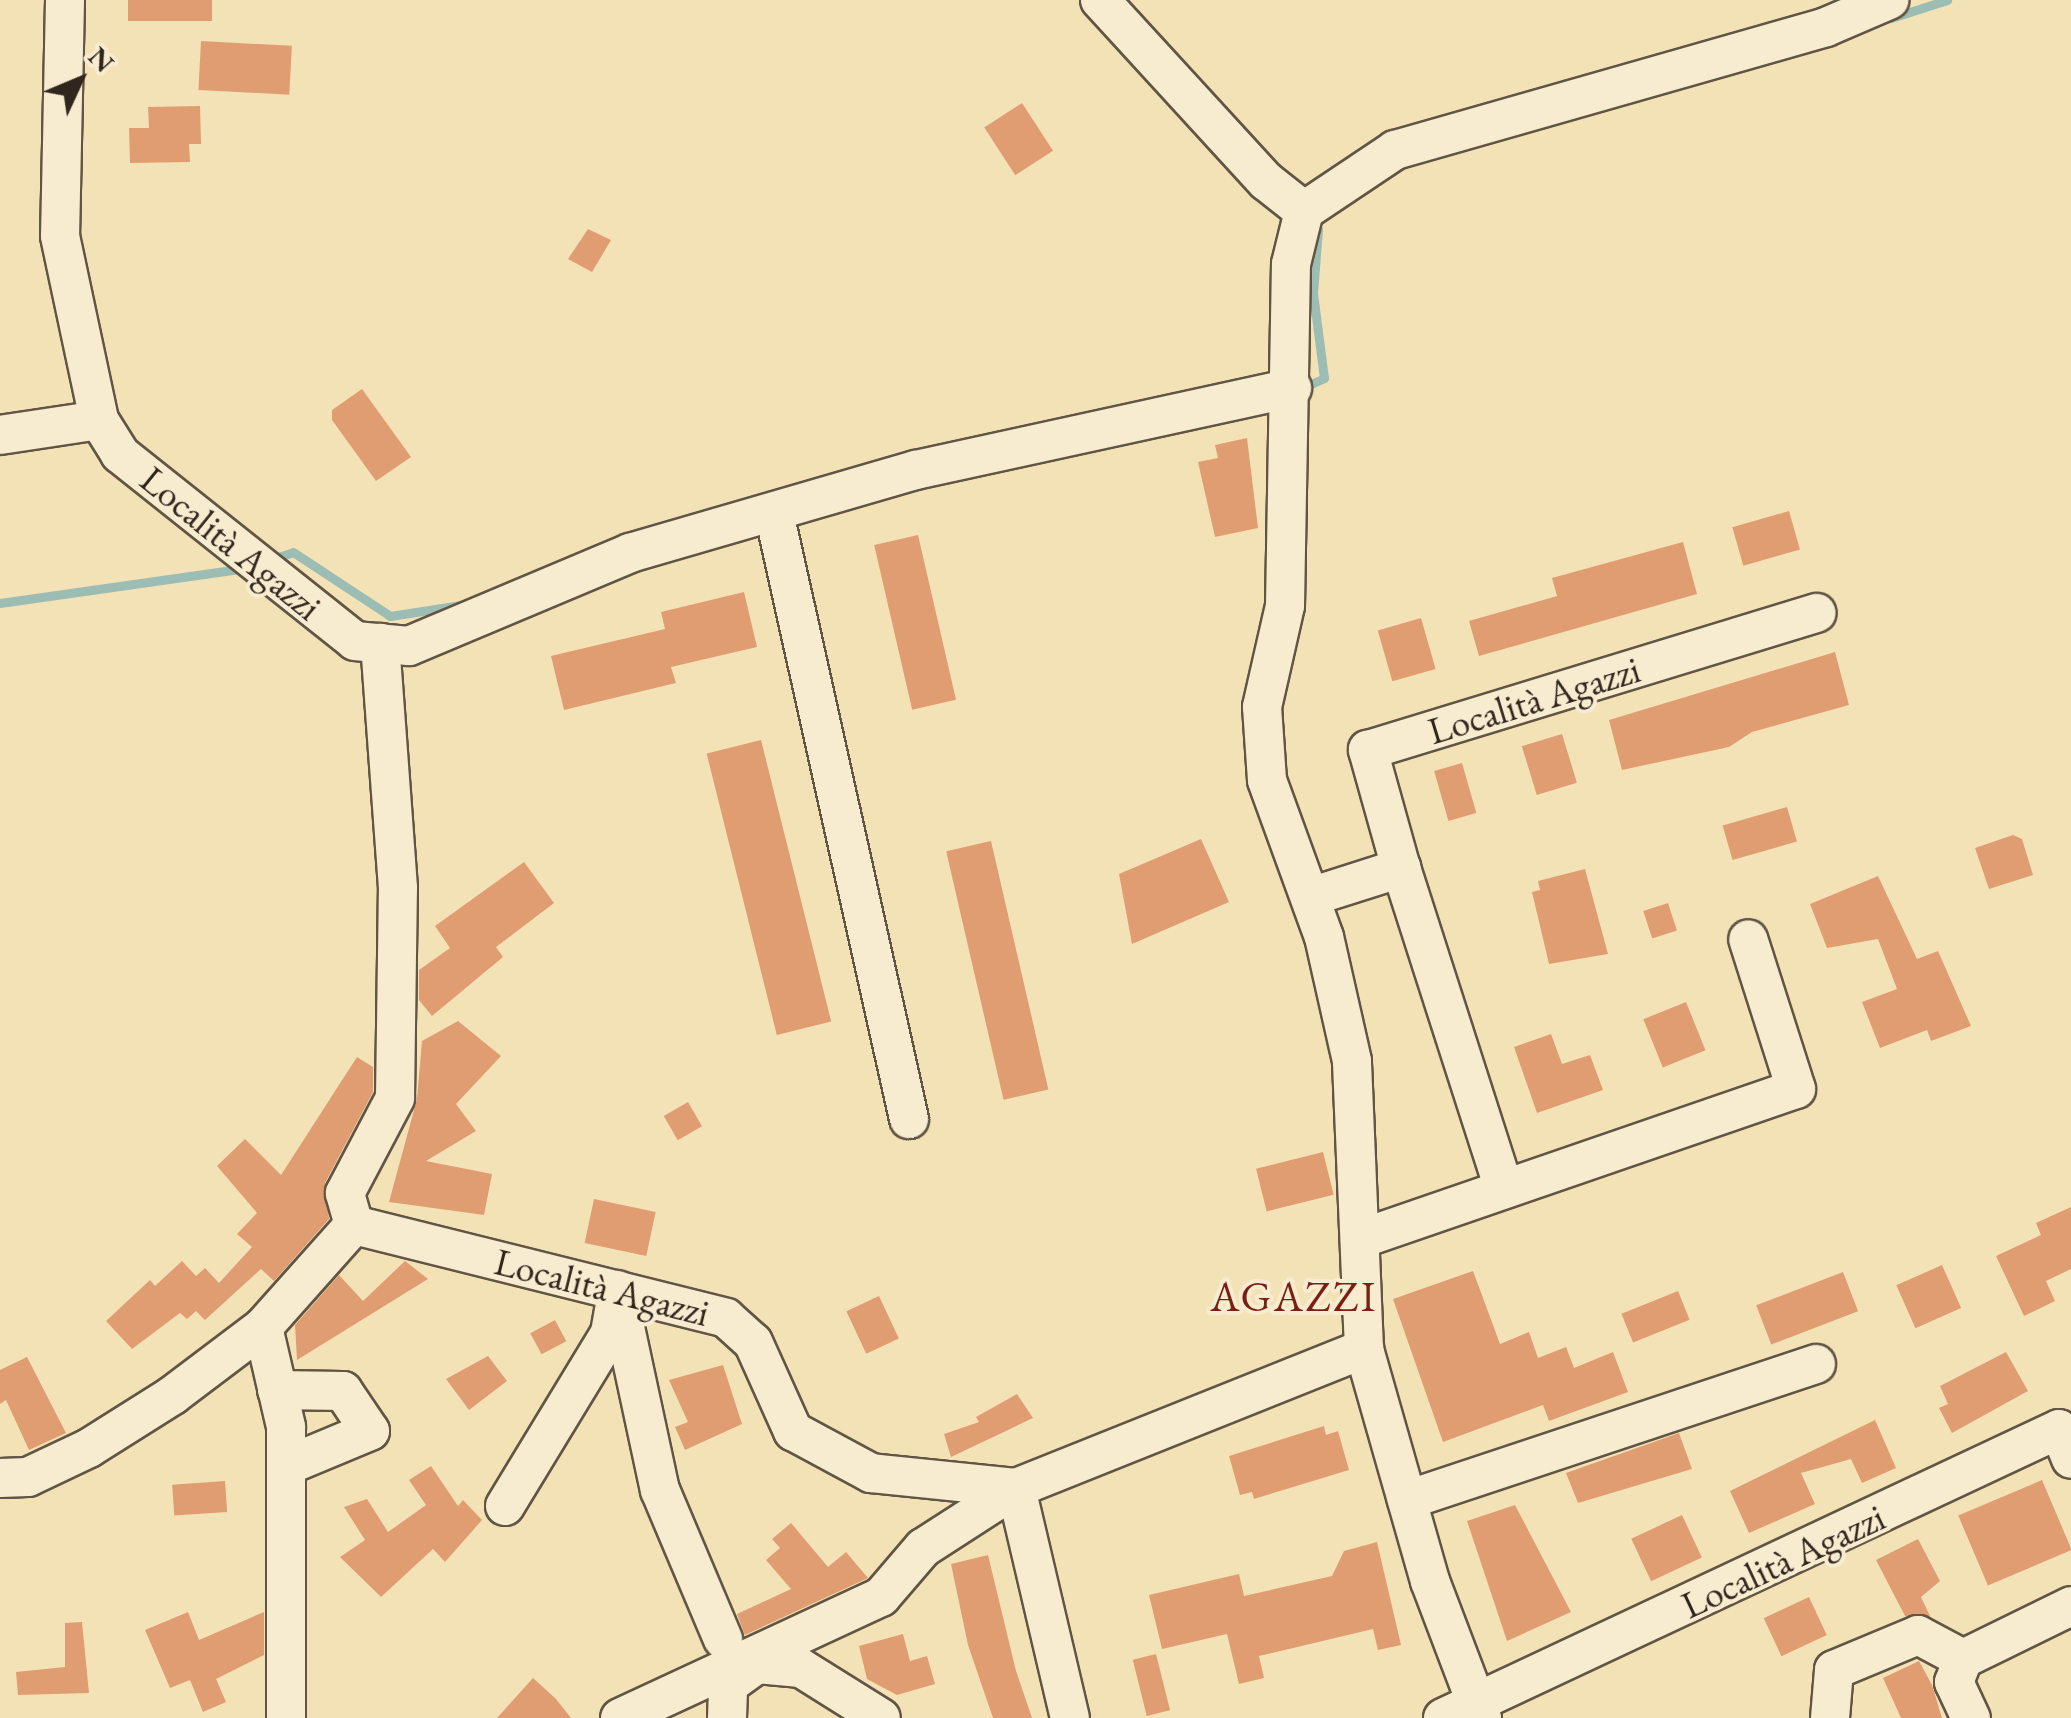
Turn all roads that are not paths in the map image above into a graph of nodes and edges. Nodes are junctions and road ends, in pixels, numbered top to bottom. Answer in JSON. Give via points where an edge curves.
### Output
{"nodes":[{"id":1,"x":65,"y":0,"type":"edge"},
{"id":2,"x":1100,"y":0,"type":"edge"},
{"id":3,"x":1890,"y":0,"type":"edge"},
{"id":4,"x":1304,"y":211,"type":"junction"},
{"id":5,"x":1292,"y":388,"type":"junction"},
{"id":6,"x":100,"y":420,"type":"junction"},
{"id":7,"x":0,"y":434,"type":"edge"},
{"id":8,"x":774,"y":512,"type":"junction"},
{"id":9,"x":1817,"y":614,"type":"dead end"},
{"id":10,"x":380,"y":643,"type":"junction"},
{"id":11,"x":1401,"y":868,"type":"junction"},
{"id":12,"x":1310,"y":897,"type":"junction"},
{"id":13,"x":1748,"y":939,"type":"dead end"},
{"id":14,"x":909,"y":1119,"type":"dead end"},
{"id":15,"x":1504,"y":1189,"type":"junction"},
{"id":16,"x":354,"y":1225,"type":"junction"},
{"id":17,"x":1360,"y":1238,"type":"junction"},
{"id":18,"x":617,"y":1290,"type":"junction"},
{"id":19,"x":263,"y":1328,"type":"junction"},
{"id":20,"x":1364,"y":1349,"type":"junction"},
{"id":21,"x":1816,"y":1364,"type":"dead end"},
{"id":22,"x":277,"y":1390,"type":"junction"},
{"id":23,"x":621,"y":1430,"type":"dead end"},
{"id":24,"x":2071,"y":1459,"type":"edge"},
{"id":25,"x":286,"y":1466,"type":"junction"},
{"id":26,"x":0,"y":1478,"type":"edge"},
{"id":27,"x":1016,"y":1488,"type":"junction"},
{"id":28,"x":1407,"y":1500,"type":"junction"},
{"id":29,"x":505,"y":1506,"type":"dead end"},
{"id":30,"x":2071,"y":1606,"type":"edge"},
{"id":31,"x":722,"y":1654,"type":"junction"},
{"id":32,"x":1963,"y":1658,"type":"junction"},
{"id":33,"x":1467,"y":1714,"type":"edge"},
{"id":34,"x":286,"y":1718,"type":"edge"},
{"id":35,"x":620,"y":1718,"type":"edge"},
{"id":36,"x":727,"y":1718,"type":"edge"},
{"id":37,"x":881,"y":1718,"type":"edge"},
{"id":38,"x":1070,"y":1718,"type":"edge"},
{"id":39,"x":1830,"y":1718,"type":"edge"},
{"id":40,"x":1971,"y":1718,"type":"edge"}],
"edges":[{"from":1,"to":6,"type":"street","name":"Località Agazzi","via":[[60,236]]},
{"from":2,"to":4,"type":"street"},
{"from":3,"to":4,"type":"street","via":[[1826,27],[1395,150]]},
{"from":4,"to":5,"type":"street","via":[[1292,264]]},
{"from":5,"to":8,"type":"street","name":"Località Agazzi","via":[[916,470]]},
{"from":5,"to":12,"type":"street","via":[[1285,606],[1262,707],[1267,780]]},
{"from":6,"to":7,"type":"street"},
{"from":6,"to":10,"type":"street","name":"Località Agazzi","via":[[120,454],[278,582],[355,641]]},
{"from":8,"to":10,"type":"street","name":"Località Agazzi","via":[[630,553],[409,646]]},
{"from":8,"to":14,"type":"street"},
{"from":9,"to":11,"type":"street","name":"Località Agazzi","via":[[1368,750]]},
{"from":10,"to":16,"type":"street","via":[[398,888],[395,1098],[345,1193]]},
{"from":11,"to":12,"type":"street"},
{"from":11,"to":15,"type":"street","name":"Località Agazzi"},
{"from":12,"to":17,"type":"street","via":[[1352,1061]]},
{"from":13,"to":15,"type":"street","via":[[1796,1089]]},
{"from":15,"to":17,"type":"street"},
{"from":16,"to":18,"type":"street","name":"Località Agazzi"},
{"from":16,"to":19,"type":"street"},
{"from":17,"to":20,"type":"street"},
{"from":18,"to":27,"type":"street","name":"Località Agazzi","via":[[726,1318],[752,1342],[793,1431],[825,1454],[870,1473]]},
{"from":18,"to":29,"type":"street","via":[[610,1333]]},
{"from":18,"to":31,"type":"street","via":[[660,1490]]},
{"from":19,"to":22,"type":"street"},
{"from":19,"to":26,"type":"street","via":[[89,1448],[28,1478]]},
{"from":20,"to":27,"type":"street","name":"Località Agazzi"},
{"from":20,"to":28,"type":"street"},
{"from":21,"to":28,"type":"street"},
{"from":22,"to":25,"type":"street"},
{"from":22,"to":25,"type":"street","via":[[343,1391],[370,1431]]},
{"from":23,"to":31,"type":"street","via":[[664,1558]]},
{"from":24,"to":33,"type":"street","name":"Località Agazzi","via":[[2059,1430]]},
{"from":25,"to":34,"type":"street"},
{"from":27,"to":31,"type":"street","name":"Località Agazzi","via":[[923,1548],[881,1597]]},
{"from":27,"to":38,"type":"street"},
{"from":28,"to":33,"type":"street"},
{"from":30,"to":32,"type":"street"},
{"from":31,"to":35,"type":"street","name":"Località Agazzi"},
{"from":32,"to":39,"type":"street","via":[[1918,1636],[1834,1670]]},
{"from":32,"to":40,"type":"street","via":[[1954,1682]]},
{"from":36,"to":37,"type":"street","via":[[728,1684],[757,1664],[801,1668]]}]}
